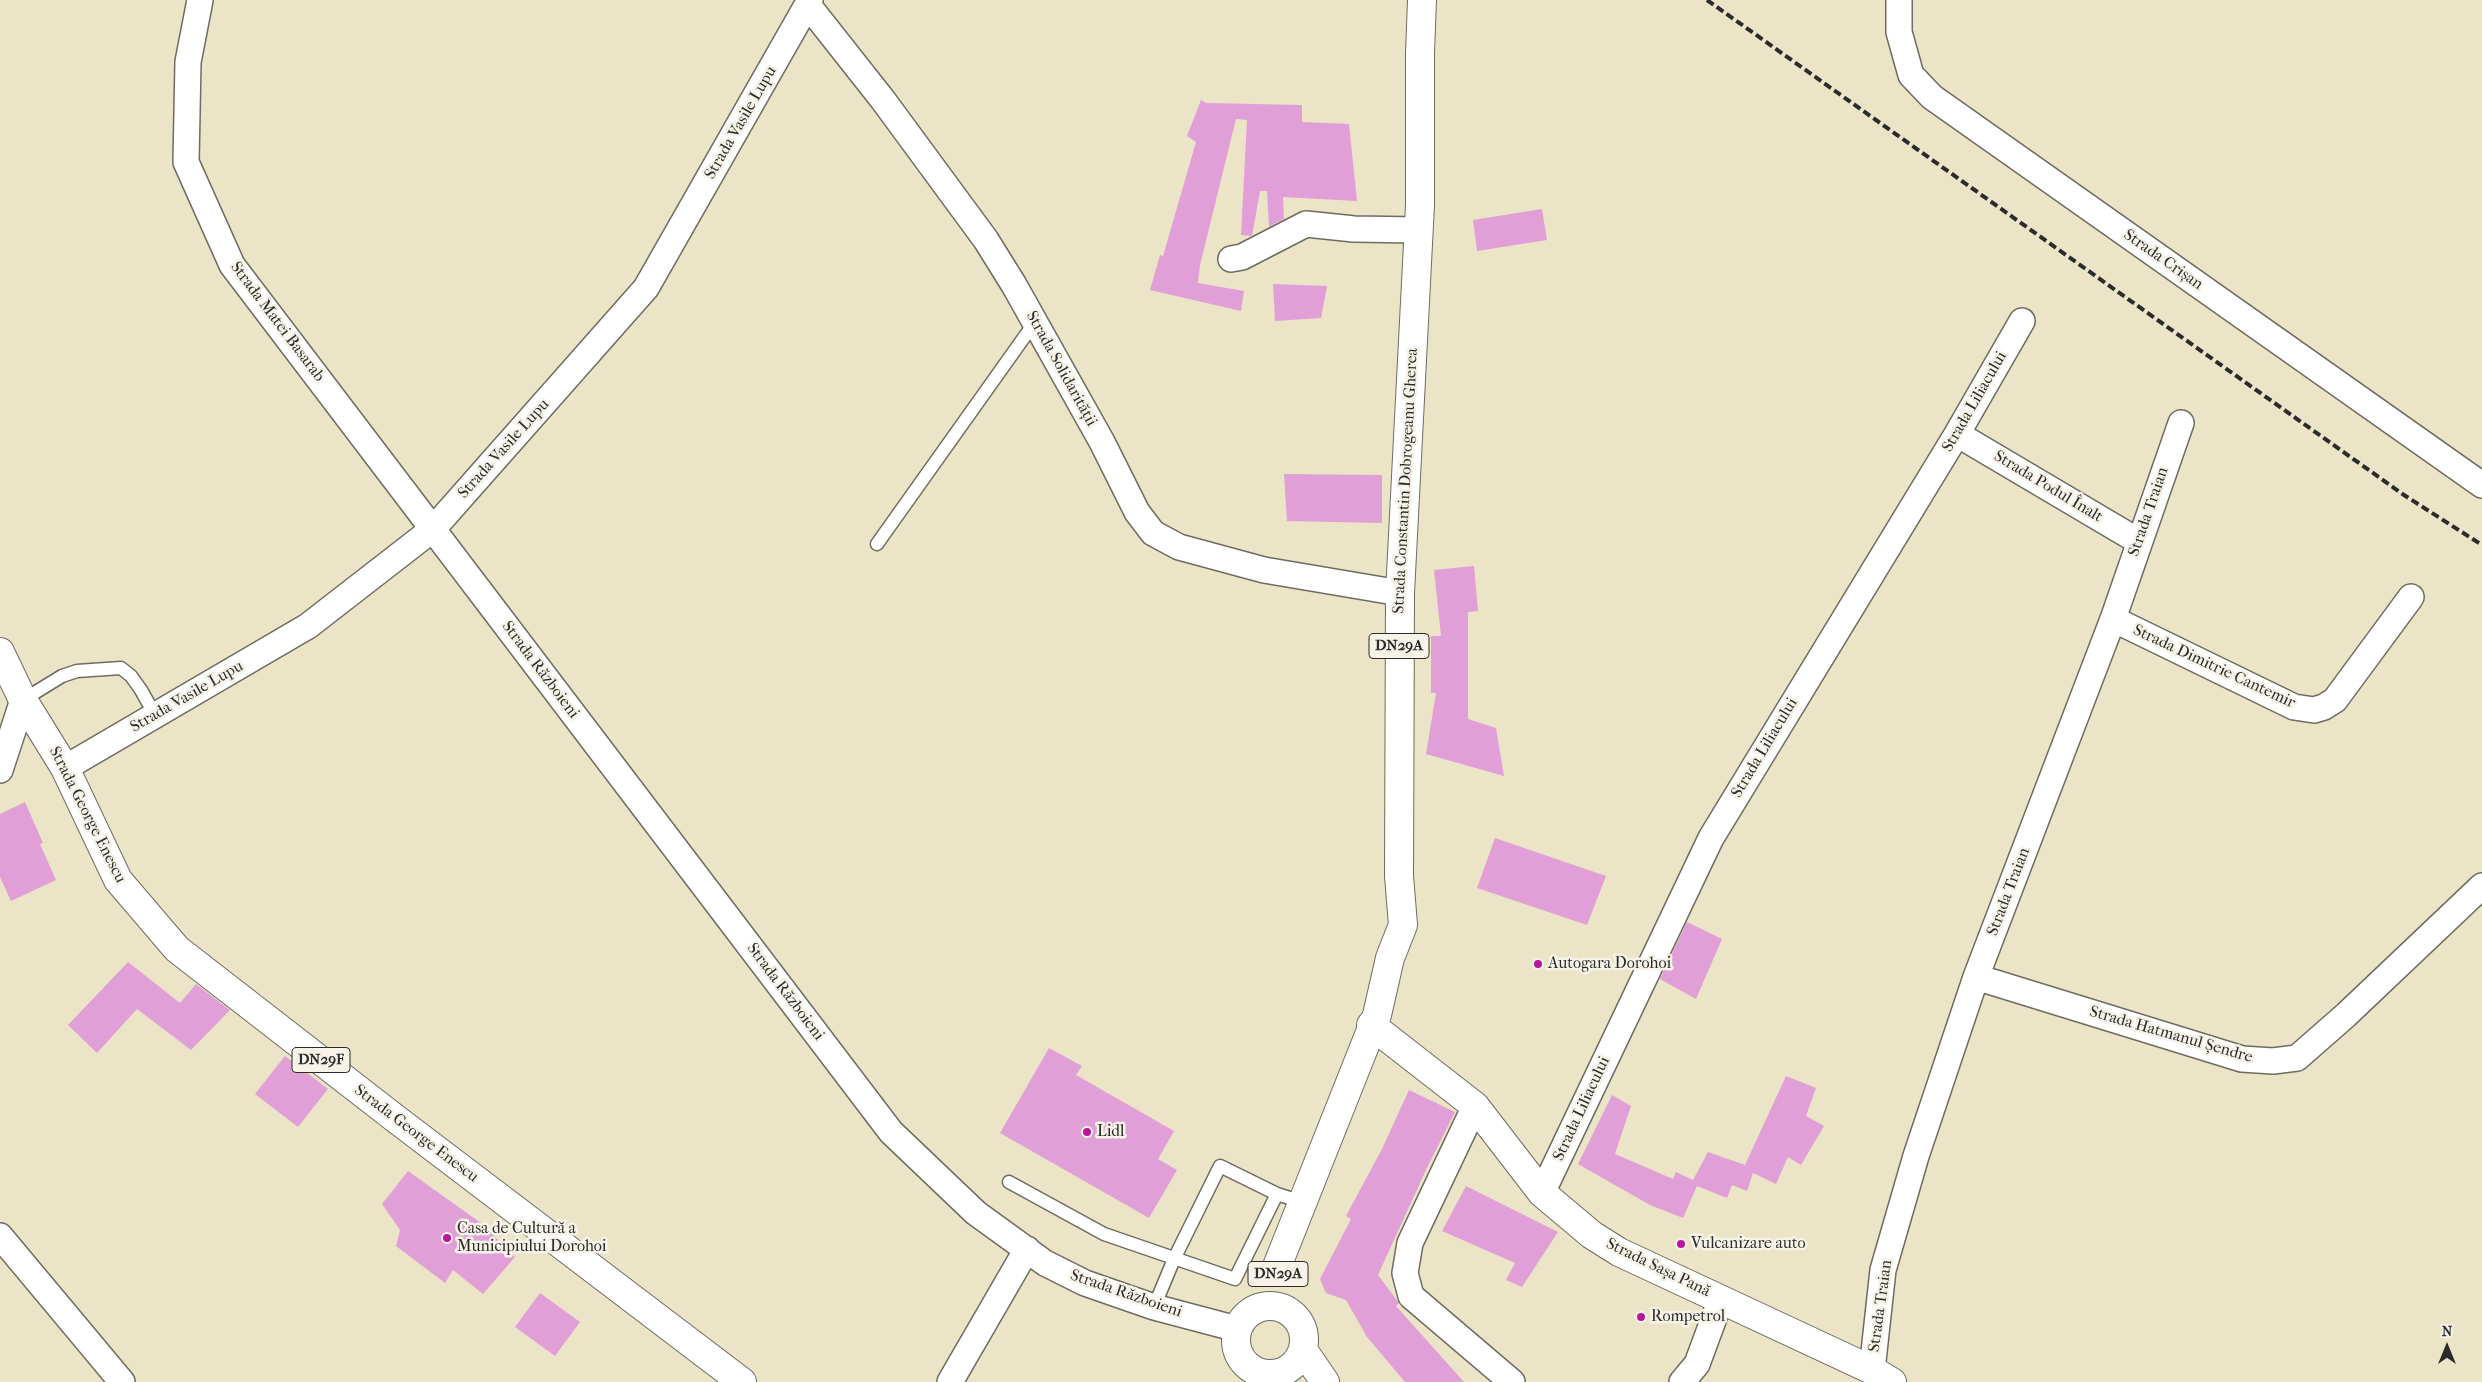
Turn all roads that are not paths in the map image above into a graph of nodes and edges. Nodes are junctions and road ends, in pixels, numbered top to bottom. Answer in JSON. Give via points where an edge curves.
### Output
{"nodes":[{"id":1,"x":200,"y":0,"type":"edge"},
{"id":2,"x":1422,"y":0,"type":"edge"},
{"id":3,"x":1899,"y":0,"type":"edge"},
{"id":4,"x":809,"y":2,"type":"edge"},
{"id":5,"x":1419,"y":230,"type":"junction"},
{"id":6,"x":1231,"y":259,"type":"dead end"},
{"id":7,"x":2022,"y":321,"type":"dead end"},
{"id":8,"x":1035,"y":322,"type":"junction"},
{"id":9,"x":2180,"y":423,"type":"dead end"},
{"id":10,"x":1957,"y":434,"type":"junction"},
{"id":11,"x":2482,"y":485,"type":"edge"},
{"id":12,"x":433,"y":529,"type":"junction"},
{"id":13,"x":2138,"y":541,"type":"junction"},
{"id":14,"x":877,"y":544,"type":"dead end"},
{"id":15,"x":1400,"y":594,"type":"junction"},
{"id":16,"x":2411,"y":597,"type":"dead end"},
{"id":17,"x":2113,"y":619,"type":"junction"},
{"id":18,"x":0,"y":652,"type":"edge"},
{"id":19,"x":23,"y":700,"type":"junction"},
{"id":20,"x":155,"y":715,"type":"junction"},
{"id":21,"x":65,"y":768,"type":"junction"},
{"id":22,"x":0,"y":770,"type":"edge"},
{"id":23,"x":2482,"y":886,"type":"edge"},
{"id":24,"x":1976,"y":977,"type":"junction"},
{"id":25,"x":1371,"y":1025,"type":"junction"},
{"id":26,"x":1475,"y":1106,"type":"junction"},
{"id":27,"x":1009,"y":1182,"type":"dead end"},
{"id":28,"x":1542,"y":1193,"type":"junction"},
{"id":29,"x":1289,"y":1198,"type":"junction"},
{"id":30,"x":0,"y":1236,"type":"edge"},
{"id":31,"x":1027,"y":1249,"type":"junction"},
{"id":32,"x":1174,"y":1259,"type":"junction"},
{"id":33,"x":1276,"y":1269,"type":"junction"},
{"id":34,"x":1721,"y":1299,"type":"junction"},
{"id":35,"x":1154,"y":1307,"type":"junction"},
{"id":36,"x":1259,"y":1308,"type":"junction"},
{"id":37,"x":1296,"y":1318,"type":"junction"},
{"id":38,"x":1237,"y":1329,"type":"junction"},
{"id":39,"x":1303,"y":1350,"type":"junction"},
{"id":40,"x":1239,"y":1372,"type":"edge"},
{"id":41,"x":1882,"y":1376,"type":"edge"},
{"id":42,"x":1292,"y":1377,"type":"edge"},
{"id":43,"x":122,"y":1382,"type":"edge"},
{"id":44,"x":742,"y":1382,"type":"edge"},
{"id":45,"x":950,"y":1382,"type":"edge"},
{"id":46,"x":1326,"y":1382,"type":"edge"},
{"id":47,"x":1512,"y":1382,"type":"edge"},
{"id":48,"x":1682,"y":1382,"type":"edge"}],
"edges":[{"from":1,"to":12,"type":"street","name":"Strada Matei Basarab","via":[[188,62],[186,162],[232,265]]},
{"from":2,"to":5,"type":"main road","name":"Strada Constantin Dobrogeanu Gherea","number":"DN29A"},
{"from":3,"to":11,"type":"street","name":"Strada Crișan","via":[[1899,32],[1911,75],[1932,97]]},
{"from":4,"to":8,"type":"street","name":"Strada Solidarității","via":[[986,240]]},
{"from":4,"to":12,"type":"street","name":"Strada Vasile Lupu","via":[[646,288]]},
{"from":5,"to":6,"type":"street","via":[[1306,224],[1242,258]]},
{"from":5,"to":15,"type":"main road","name":"Strada Constantin Dobrogeanu Gherea","number":"DN29A"},
{"from":7,"to":10,"type":"street","name":"Strada Liliacului"},
{"from":8,"to":14,"type":"lane"},
{"from":8,"to":15,"type":"street","name":"Strada Solidarității","via":[[1137,512],[1153,533],[1179,547],[1264,570]]},
{"from":9,"to":13,"type":"street","name":"Strada Traian"},
{"from":10,"to":13,"type":"street","name":"Strada Podul Înalt"},
{"from":10,"to":28,"type":"street","name":"Strada Liliacului","via":[[1711,838]]},
{"from":12,"to":20,"type":"street","name":"Strada Vasile Lupu","via":[[308,626]]},
{"from":12,"to":31,"type":"street","name":"Strada Războieni","via":[[891,1132],[976,1213]]},
{"from":13,"to":17,"type":"street","name":"Strada Traian"},
{"from":15,"to":25,"type":"main road","name":"Strada Constantin Dobrogeanu Gherea","number":"DN29A","via":[[1399,876],[1403,925],[1390,958],[1377,1015]]},
{"from":16,"to":17,"type":"street","name":"Strada Dimitrie Cantemir","via":[[2335,700],[2314,710],[2294,707]]},
{"from":17,"to":24,"type":"street","name":"Strada Traian"},
{"from":18,"to":19,"type":"main road","name":"Strada George Enescu","number":"DN29F"},
{"from":19,"to":20,"type":"lane","via":[[62,676],[77,671],[120,668],[131,676]]},
{"from":19,"to":21,"type":"main road","name":"Strada George Enescu","number":"DN29F"},
{"from":19,"to":22,"type":"street"},
{"from":20,"to":21,"type":"street","name":"Strada Vasile Lupu"},
{"from":21,"to":44,"type":"main road","name":"Strada George Enescu","number":"DN29F","via":[[118,880],[177,949]]},
{"from":23,"to":24,"type":"street","name":"Strada Hatmanul Șendre","via":[[2346,1016],[2297,1058],[2273,1061],[2242,1059]]},
{"from":24,"to":41,"type":"street","name":"Strada Traian","via":[[1916,1156],[1883,1270]]},
{"from":25,"to":26,"type":"main road","name":"Strada Sașa Pană"},
{"from":25,"to":29,"type":"main road","name":"Strada Constantin Dobrogeanu Gherea","number":"DN29A"},
{"from":26,"to":28,"type":"main road","name":"Strada Sașa Pană"},
{"from":26,"to":47,"type":"street","via":[[1410,1243],[1405,1273],[1411,1296]]},
{"from":27,"to":32,"type":"lane","via":[[1104,1234]]},
{"from":28,"to":34,"type":"main road","name":"Strada Sașa Pană","via":[[1592,1235],[1619,1252]]},
{"from":29,"to":32,"type":"lane","via":[[1235,1279]]},
{"from":29,"to":32,"type":"lane","via":[[1220,1166]]},
{"from":29,"to":33,"type":"main road","name":"Strada Constantin Dobrogeanu Gherea","number":"DN29A"},
{"from":30,"to":43,"type":"street"},
{"from":31,"to":35,"type":"street","name":"Strada Războieni","via":[[1045,1263],[1085,1283]]},
{"from":31,"to":45,"type":"street"},
{"from":32,"to":35,"type":"lane"},
{"from":33,"to":36,"type":"main road","name":"Strada Constantin Dobrogeanu Gherea","number":"DN29A"},
{"from":33,"to":37,"type":"main road","number":"DN29A"},
{"from":34,"to":41,"type":"main road","name":"Strada Sașa Pană"},
{"from":34,"to":48,"type":"street","via":[[1697,1364]]},
{"from":35,"to":38,"type":"street","name":"Strada Războieni"},
{"from":36,"to":37,"type":"main road","via":[[1279,1307]]},
{"from":36,"to":38,"type":"main road","via":[[1250,1312]]},
{"from":37,"to":39,"type":"main road","via":[[1305,1339]]},
{"from":38,"to":40,"type":"main road","via":[[1235,1343]]},
{"from":39,"to":42,"type":"main road"},
{"from":39,"to":46,"type":"main road"},
{"from":40,"to":42,"type":"main road","via":[[1250,1369],[1266,1375]]}]}
